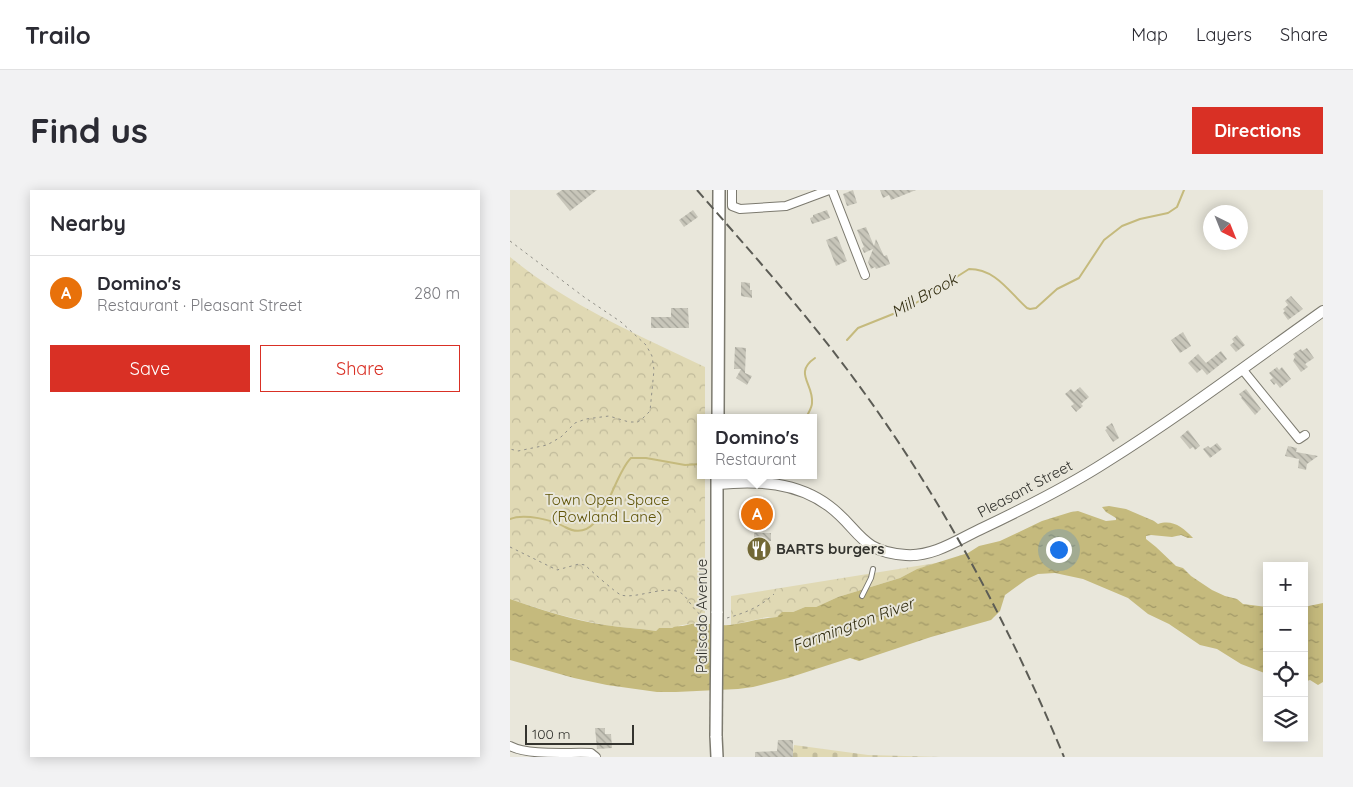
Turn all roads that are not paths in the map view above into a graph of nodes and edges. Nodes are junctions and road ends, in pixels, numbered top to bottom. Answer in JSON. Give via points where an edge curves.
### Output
{"nodes":[{"id":1,"x":719,"y":190,"type":"edge"},
{"id":2,"x":732,"y":190,"type":"edge"},
{"id":3,"x":830,"y":190,"type":"edge"},
{"id":4,"x":865,"y":275,"type":"dead end"},
{"id":5,"x":1323,"y":310,"type":"edge"},
{"id":6,"x":1242,"y":369,"type":"junction"},
{"id":7,"x":718,"y":414,"type":"edge"},
{"id":8,"x":1305,"y":435,"type":"dead end"},
{"id":9,"x":718,"y":479,"type":"edge"},
{"id":10,"x":873,"y":569,"type":"dead end"},
{"id":11,"x":862,"y":596,"type":"dead end"},
{"id":12,"x":510,"y":746,"type":"edge"},
{"id":13,"x":596,"y":757,"type":"edge"},
{"id":14,"x":717,"y":757,"type":"edge"}],
"edges":[{"from":1,"to":7,"type":"main road"},
{"from":2,"to":3,"type":"street","via":[[732,206],[740,209],[786,206]]},
{"from":3,"to":4,"type":"street"},
{"from":5,"to":6,"type":"street","name":"Pleasant Street"},
{"from":6,"to":8,"type":"street","via":[[1289,428],[1300,438]]},
{"from":6,"to":9,"type":"street","name":"Pleasant Street","via":[[1098,467],[1016,513],[926,554],[906,555],[873,548],[832,508],[803,491],[786,486]]},
{"from":9,"to":14,"type":"main road","name":"Palisado Avenue","bridge":true},
{"from":10,"to":11,"type":"lane"},
{"from":12,"to":13,"type":"street","via":[[530,752],[591,753]]}]}
